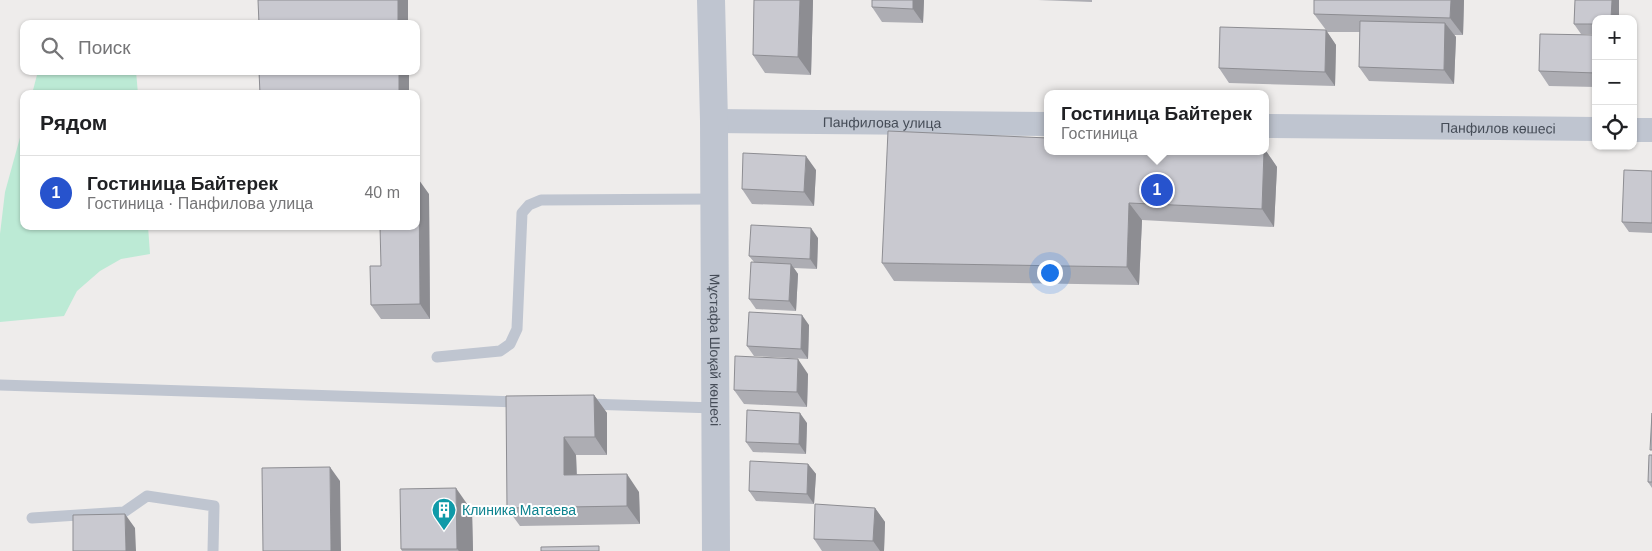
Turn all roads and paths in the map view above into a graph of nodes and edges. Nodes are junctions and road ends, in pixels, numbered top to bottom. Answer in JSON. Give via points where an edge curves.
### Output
{"nodes":[{"id":1,"x":710,"y":0,"type":"edge"},
{"id":2,"x":714,"y":120,"type":"junction"},
{"id":3,"x":1044,"y":124,"type":"edge"},
{"id":4,"x":1269,"y":126,"type":"edge"},
{"id":5,"x":1592,"y":129,"type":"edge"},
{"id":6,"x":1637,"y":130,"type":"edge"},
{"id":7,"x":1652,"y":130,"type":"edge"},
{"id":8,"x":714,"y":199,"type":"junction"},
{"id":9,"x":437,"y":357,"type":"dead end"},
{"id":10,"x":0,"y":385,"type":"edge"},
{"id":11,"x":536,"y":402,"type":"edge"},
{"id":12,"x":576,"y":403,"type":"edge"},
{"id":13,"x":715,"y":408,"type":"junction"},
{"id":14,"x":32,"y":518,"type":"dead end"},
{"id":15,"x":212,"y":551,"type":"edge"},
{"id":16,"x":716,"y":551,"type":"edge"}],
"edges":[{"from":1,"to":2,"type":"street","name":"Мұстафа Шоқай көшесі"},
{"from":2,"to":3,"type":"street","name":"Панфилова улица"},
{"from":2,"to":8,"type":"street","name":"Мұстафа Шоқай көшесі"},
{"from":4,"to":5,"type":"street","name":"Панфилов көшесі"},
{"from":6,"to":7,"type":"street"},
{"from":8,"to":9,"type":"lane","via":[[541,200],[529,205],[522,213],[517,329],[510,344],[500,351]]},
{"from":8,"to":13,"type":"street","name":"Мұстафа Шоқай көшесі"},
{"from":10,"to":11,"type":"lane"},
{"from":12,"to":13,"type":"lane"},
{"from":13,"to":16,"type":"street","name":"Мұстафа Шоқай көшесі"},
{"from":14,"to":15,"type":"lane","via":[[124,512],[147,496],[214,506]]}]}
